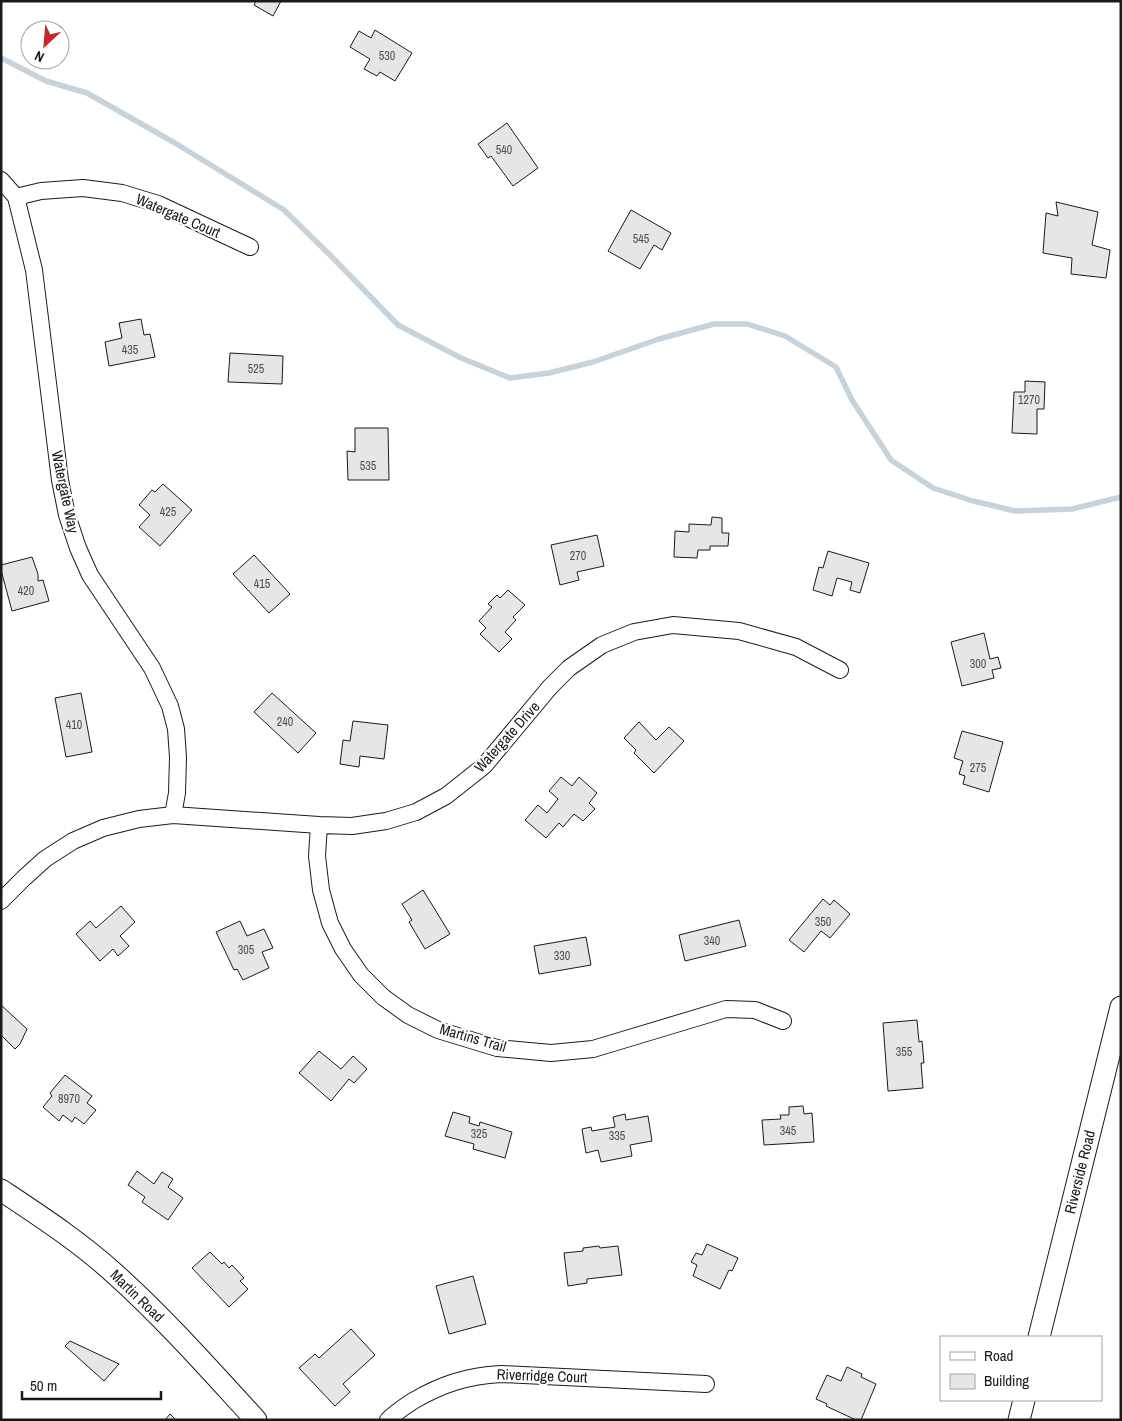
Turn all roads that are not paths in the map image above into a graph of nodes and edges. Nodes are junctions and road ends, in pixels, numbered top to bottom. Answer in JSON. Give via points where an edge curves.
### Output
{"nodes":[{"id":1,"x":1,"y":180,"type":"edge"},
{"id":2,"x":16,"y":197,"type":"junction"},
{"id":3,"x":250,"y":247,"type":"dead end"},
{"id":4,"x":840,"y":670,"type":"dead end"},
{"id":5,"x":173,"y":816,"type":"junction"},
{"id":6,"x":318,"y":826,"type":"junction"},
{"id":7,"x":1,"y":902,"type":"edge"},
{"id":8,"x":1121,"y":1007,"type":"edge"},
{"id":9,"x":783,"y":1022,"type":"dead end"},
{"id":10,"x":1,"y":1190,"type":"edge"},
{"id":11,"x":1039,"y":1336,"type":"edge"},
{"id":12,"x":706,"y":1384,"type":"dead end"},
{"id":13,"x":1024,"y":1401,"type":"edge"},
{"id":14,"x":256,"y":1420,"type":"edge"},
{"id":15,"x":388,"y":1420,"type":"edge"},
{"id":16,"x":1019,"y":1420,"type":"edge"}],
"edges":[{"from":1,"to":2,"type":"street","name":"Watergate Way"},
{"from":2,"to":3,"type":"street","name":"Watergate Court","via":[[41,191],[83,188],[122,193],[158,204]]},
{"from":2,"to":5,"type":"street","name":"Watergate Way","via":[[34,270],[67,515],[90,575],[152,668],[170,706],[178,757]]},
{"from":4,"to":6,"type":"street","name":"Watergate Drive","via":[[796,647],[739,631],[673,625],[634,632],[602,645],[569,668],[484,766],[446,796],[416,812],[386,822]]},
{"from":5,"to":6,"type":"street","name":"Watergate Drive"},
{"from":5,"to":7,"type":"street","name":"Watergate Drive","via":[[139,819],[103,828],[73,841],[45,859]]},
{"from":6,"to":9,"type":"street","name":"Martins Trail","via":[[317,856],[322,890],[330,924],[343,949],[361,975],[383,997],[408,1015],[438,1030],[496,1048],[551,1053],[593,1049],[726,1009],[755,1010]]},
{"from":8,"to":11,"type":"street","name":"Riverside Road"},
{"from":10,"to":14,"type":"street","name":"Martin Road","via":[[58,1228],[114,1273],[158,1314]]},
{"from":12,"to":15,"type":"street","name":"Riverridge Court","via":[[480,1375],[429,1392]]},
{"from":13,"to":16,"type":"street"}]}
